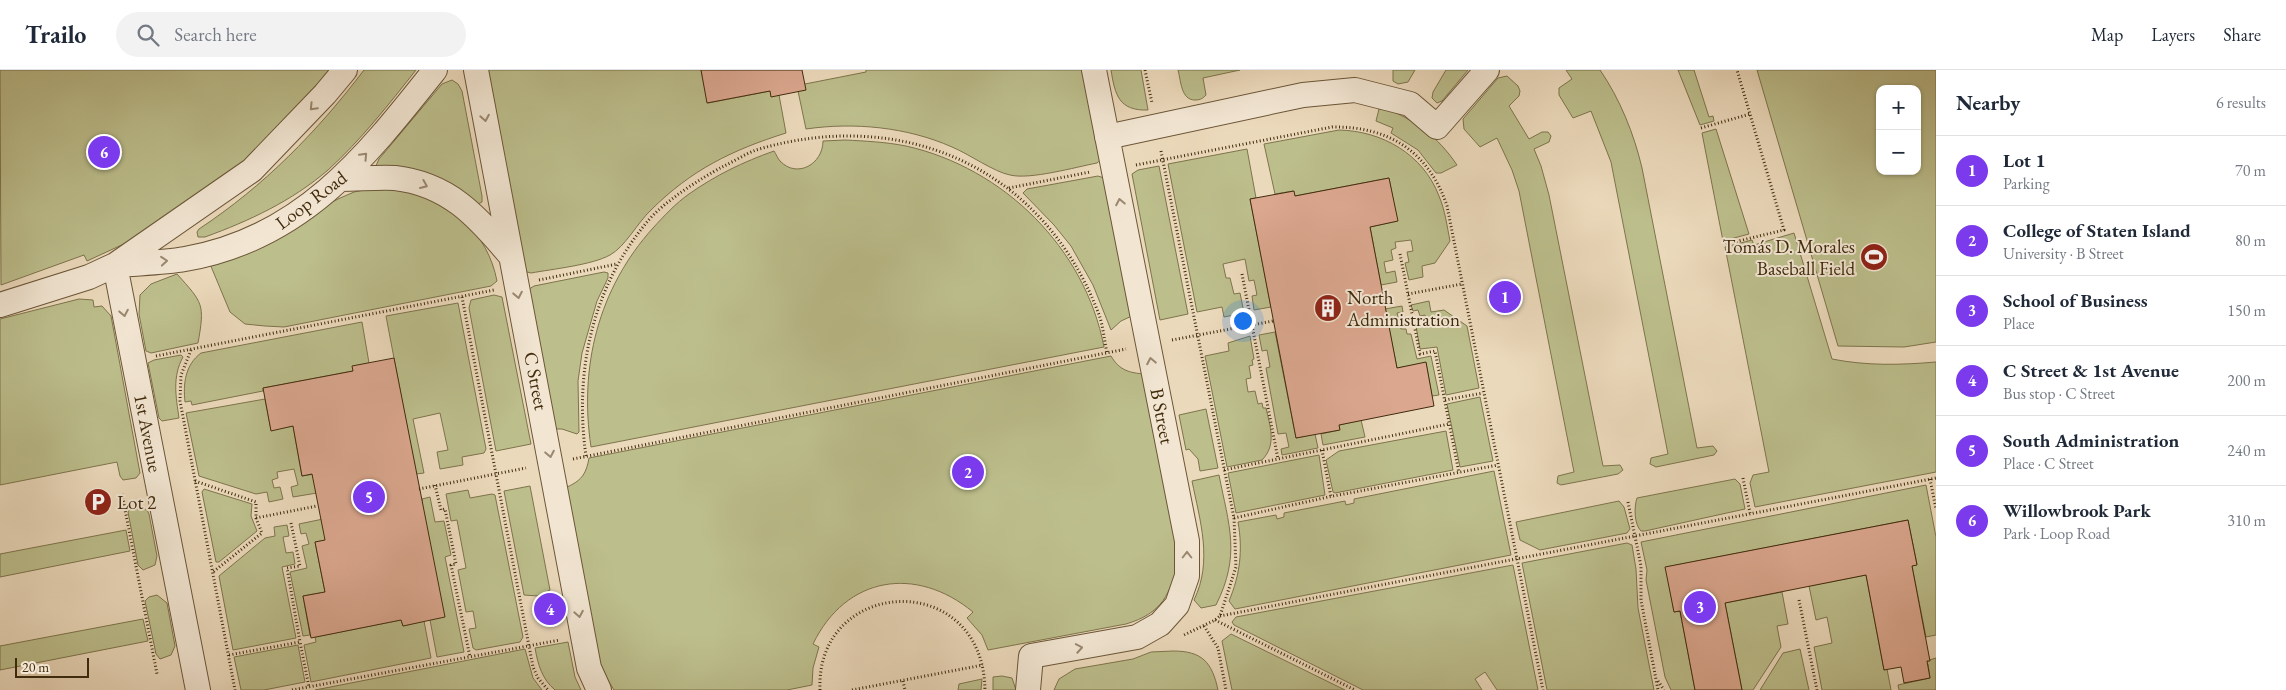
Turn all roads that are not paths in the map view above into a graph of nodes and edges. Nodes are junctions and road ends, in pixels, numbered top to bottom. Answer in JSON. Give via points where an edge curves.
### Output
{"nodes":[{"id":1,"x":345,"y":70,"type":"edge"},
{"id":2,"x":435,"y":70,"type":"edge"},
{"id":3,"x":476,"y":70,"type":"edge"},
{"id":4,"x":1094,"y":70,"type":"edge"},
{"id":5,"x":1487,"y":70,"type":"edge"},
{"id":6,"x":1107,"y":137,"type":"junction"},
{"id":7,"x":341,"y":179,"type":"junction"},
{"id":8,"x":510,"y":255,"type":"junction"},
{"id":9,"x":115,"y":265,"type":"junction"},
{"id":10,"x":0,"y":305,"type":"edge"},
{"id":11,"x":198,"y":690,"type":"edge"},
{"id":12,"x":599,"y":690,"type":"edge"},
{"id":13,"x":1028,"y":690,"type":"edge"}],
"edges":[{"from":1,"to":9,"type":"street","name":"Loop Road","one_way":true,"via":[[252,170]]},
{"from":7,"to":2,"type":"street","name":"Loop Road","one_way":true,"via":[[383,136]]},
{"from":3,"to":8,"type":"street","name":"C Street","one_way":true},
{"from":4,"to":6,"type":"street","name":"B Street"},
{"from":5,"to":6,"type":"street","via":[[1437,126],[1410,104],[1354,90],[1303,95]]},
{"from":13,"to":6,"type":"street","name":"B Street","one_way":true,"via":[[1031,656],[1137,637],[1160,624],[1176,605],[1187,576],[1187,541]]},
{"from":7,"to":8,"type":"street","one_way":true,"via":[[393,178],[417,182],[438,191],[469,209]]},
{"from":9,"to":7,"type":"street","name":"Loop Road","one_way":true,"via":[[185,260],[239,245],[277,227]]},
{"from":8,"to":12,"type":"street","name":"C Street","one_way":true,"via":[[589,668]]},
{"from":9,"to":10,"type":"street","name":"Loop Road","via":[[90,277]]},
{"from":9,"to":11,"type":"street","name":"1st Avenue","one_way":true}]}
